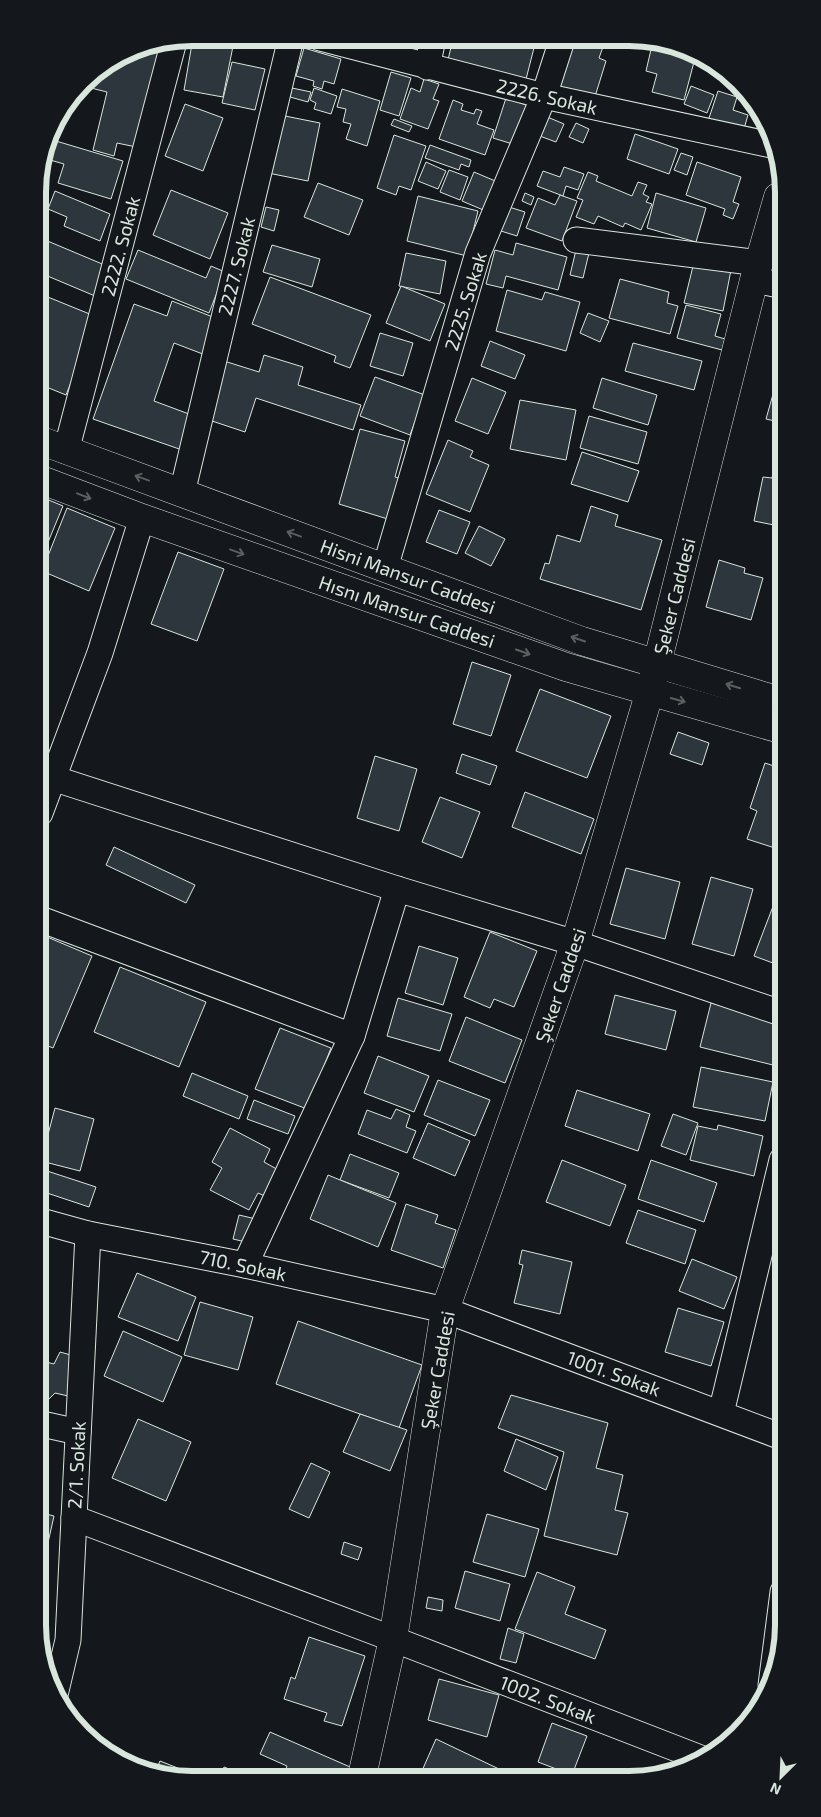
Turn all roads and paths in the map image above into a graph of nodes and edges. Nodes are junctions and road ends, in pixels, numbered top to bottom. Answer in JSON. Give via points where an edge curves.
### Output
{"nodes":[{"id":1,"x":289,"y":46,"type":"edge"},
{"id":2,"x":350,"y":46,"type":"edge"},
{"id":3,"x":432,"y":46,"type":"edge"},
{"id":4,"x":560,"y":46,"type":"edge"},
{"id":5,"x":172,"y":47,"type":"edge"},
{"id":6,"x":427,"y":67,"type":"junction"},
{"id":7,"x":544,"y":96,"type":"junction"},
{"id":8,"x":767,"y":144,"type":"edge"},
{"id":9,"x":775,"y":214,"type":"edge"},
{"id":10,"x":576,"y":240,"type":"dead end"},
{"id":11,"x":764,"y":276,"type":"edge"},
{"id":12,"x":47,"y":443,"type":"edge"},
{"id":13,"x":66,"y":451,"type":"junction"},
{"id":14,"x":47,"y":482,"type":"edge"},
{"id":15,"x":182,"y":493,"type":"junction"},
{"id":16,"x":142,"y":518,"type":"junction"},
{"id":17,"x":385,"y":568,"type":"junction"},
{"id":18,"x":657,"y":662,"type":"junction"},
{"id":19,"x":650,"y":691,"type":"junction"},
{"id":20,"x":775,"y":699,"type":"edge"},
{"id":21,"x":775,"y":727,"type":"edge"},
{"id":22,"x":47,"y":775,"type":"edge"},
{"id":23,"x":46,"y":776,"type":"edge"},
{"id":24,"x":397,"y":889,"type":"junction"},
{"id":25,"x":46,"y":921,"type":"edge"},
{"id":26,"x":575,"y":943,"type":"junction"},
{"id":27,"x":774,"y":1011,"type":"edge"},
{"id":28,"x":352,"y":1036,"type":"junction"},
{"id":29,"x":774,"y":1192,"type":"edge"},
{"id":30,"x":46,"y":1222,"type":"edge"},
{"id":31,"x":88,"y":1234,"type":"junction"},
{"id":32,"x":245,"y":1265,"type":"junction"},
{"id":33,"x":445,"y":1310,"type":"junction"},
{"id":34,"x":721,"y":1413,"type":"junction"},
{"id":35,"x":46,"y":1425,"type":"edge"},
{"id":36,"x":78,"y":1432,"type":"junction"},
{"id":37,"x":774,"y":1434,"type":"edge"},
{"id":38,"x":74,"y":1518,"type":"junction"},
{"id":39,"x":393,"y":1638,"type":"junction"},
{"id":40,"x":58,"y":1683,"type":"edge"},
{"id":41,"x":694,"y":1755,"type":"edge"},
{"id":42,"x":363,"y":1771,"type":"edge"}],
"edges":[{"from":1,"to":15,"type":"street","name":"2227. Sokak"},
{"from":2,"to":6,"type":"street","name":"2226. Sokak"},
{"from":3,"to":6,"type":"street"},
{"from":4,"to":7,"type":"street","name":"2225. Sokak"},
{"from":5,"to":13,"type":"street","name":"2222. Sokak"},
{"from":6,"to":7,"type":"street","name":"2226. Sokak"},
{"from":7,"to":8,"type":"street","name":"2226. Sokak"},
{"from":7,"to":17,"type":"street","name":"2225. Sokak","via":[[478,253]]},
{"from":9,"to":11,"type":"street","name":"Şeker Caddesi"},
{"from":10,"to":11,"type":"street"},
{"from":11,"to":18,"type":"street","name":"Şeker Caddesi"},
{"from":12,"to":13,"type":"street","name":"Hisni Mansur Caddesi"},
{"from":15,"to":13,"type":"street","name":"Hisni Mansur Caddesi","one_way":true},
{"from":14,"to":16,"type":"street","name":"Hısnı Mansur Caddesi","one_way":true},
{"from":17,"to":15,"type":"street","name":"Hisni Mansur Caddesi","one_way":true},
{"from":16,"to":19,"type":"street","name":"Hısnı Mansur Caddesi","one_way":true,"via":[[566,667]]},
{"from":16,"to":22,"type":"street","via":[[100,653]]},
{"from":18,"to":17,"type":"street","name":"Hisni Mansur Caddesi","one_way":true,"via":[[582,641]]},
{"from":18,"to":19,"type":"street","name":"Şeker Caddesi"},
{"from":20,"to":18,"type":"street","name":"Hisni Mansur Caddesi","one_way":true},
{"from":19,"to":21,"type":"street","name":"Hısnı Mansur Caddesi","one_way":true},
{"from":19,"to":26,"type":"street","name":"Şeker Caddesi"},
{"from":23,"to":24,"type":"street"},
{"from":24,"to":26,"type":"street"},
{"from":24,"to":28,"type":"street"},
{"from":25,"to":28,"type":"street"},
{"from":26,"to":27,"type":"street"},
{"from":26,"to":33,"type":"street","name":"Şeker Caddesi"},
{"from":28,"to":32,"type":"street"},
{"from":29,"to":34,"type":"street"},
{"from":30,"to":31,"type":"street","name":"710. Sokak"},
{"from":31,"to":32,"type":"street","name":"710. Sokak"},
{"from":31,"to":36,"type":"street","name":"2/1. Sokak"},
{"from":32,"to":33,"type":"street","name":"710. Sokak"},
{"from":33,"to":34,"type":"street","name":"1001. Sokak"},
{"from":33,"to":39,"type":"street","name":"Şeker Caddesi"},
{"from":34,"to":37,"type":"street","name":"1001. Sokak"},
{"from":35,"to":36,"type":"street"},
{"from":36,"to":38,"type":"street","name":"2/1. Sokak"},
{"from":38,"to":39,"type":"street","name":"1002. Sokak"},
{"from":38,"to":40,"type":"street","name":"2/1. Sokak","via":[[68,1640]]},
{"from":39,"to":41,"type":"street","name":"1002. Sokak"},
{"from":39,"to":42,"type":"street","name":"Şeker Caddesi"}]}
